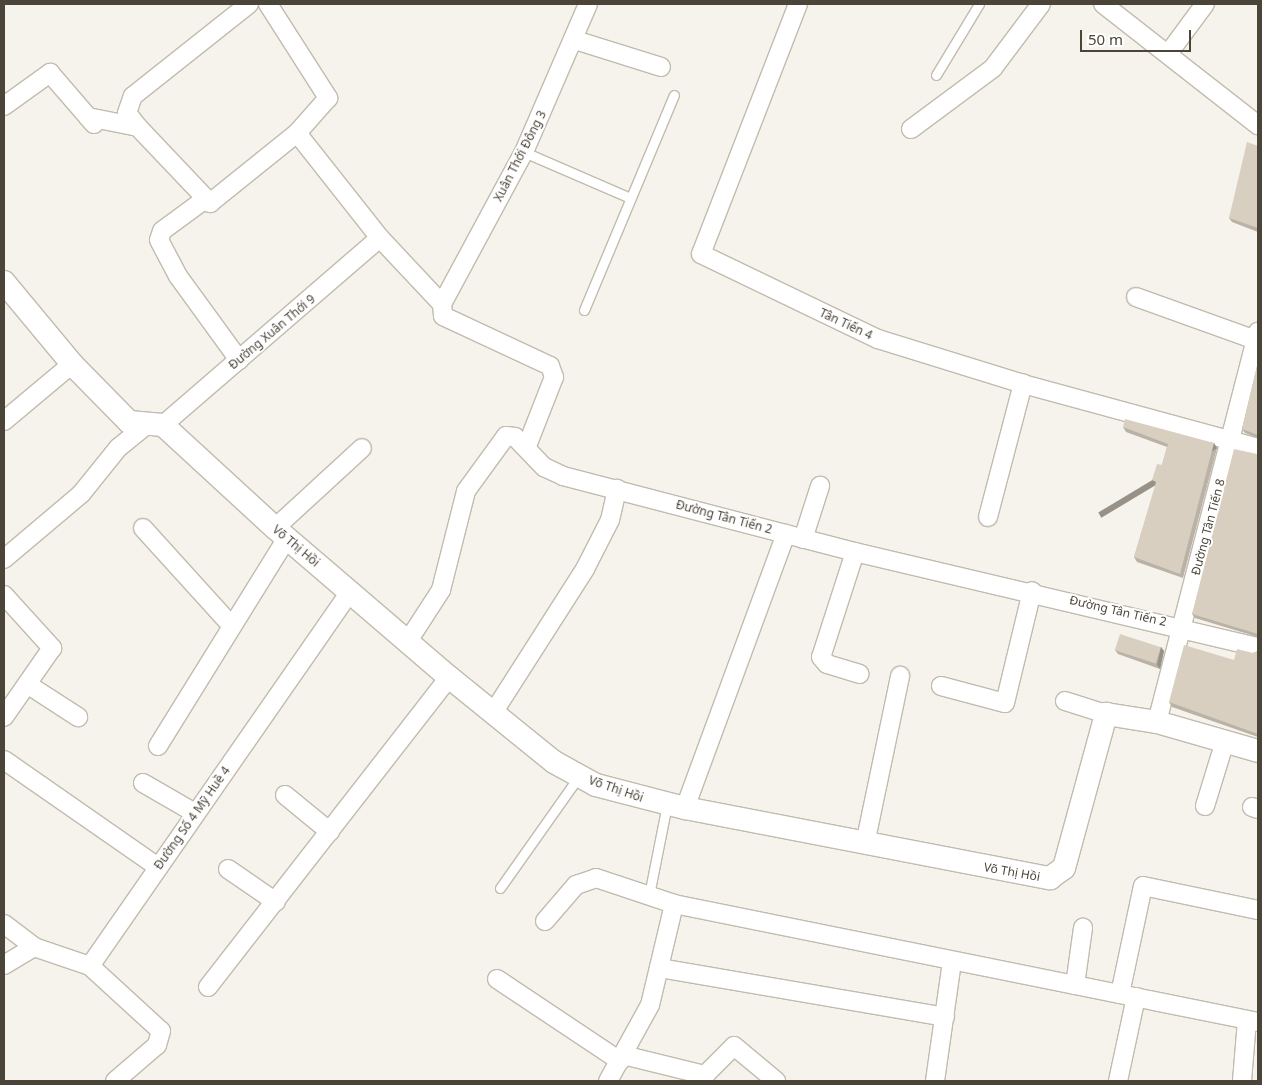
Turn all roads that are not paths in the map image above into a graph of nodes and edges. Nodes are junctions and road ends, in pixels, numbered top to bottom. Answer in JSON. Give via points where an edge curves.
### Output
{"nodes":[{"id":1,"x":249,"y":4,"type":"edge"},
{"id":2,"x":268,"y":4,"type":"edge"},
{"id":3,"x":588,"y":4,"type":"edge"},
{"id":4,"x":798,"y":4,"type":"edge"},
{"id":5,"x":979,"y":4,"type":"edge"},
{"id":6,"x":1041,"y":4,"type":"edge"},
{"id":7,"x":1103,"y":4,"type":"edge"},
{"id":8,"x":1205,"y":4,"type":"edge"},
{"id":9,"x":575,"y":40,"type":"junction"},
{"id":10,"x":1168,"y":54,"type":"junction"},
{"id":11,"x":661,"y":67,"type":"dead end"},
{"id":12,"x":936,"y":75,"type":"dead end"},
{"id":13,"x":674,"y":95,"type":"dead end"},
{"id":14,"x":4,"y":106,"type":"edge"},
{"id":15,"x":1258,"y":125,"type":"edge"},
{"id":16,"x":138,"y":127,"type":"junction"},
{"id":17,"x":911,"y":129,"type":"dead end"},
{"id":18,"x":297,"y":133,"type":"junction"},
{"id":19,"x":524,"y":152,"type":"junction"},
{"id":20,"x":628,"y":197,"type":"junction"},
{"id":21,"x":204,"y":200,"type":"junction"},
{"id":22,"x":380,"y":238,"type":"junction"},
{"id":23,"x":4,"y":282,"type":"edge"},
{"id":24,"x":1136,"y":297,"type":"dead end"},
{"id":25,"x":442,"y":304,"type":"junction"},
{"id":26,"x":584,"y":310,"type":"dead end"},
{"id":27,"x":1258,"y":337,"type":"edge"},
{"id":28,"x":239,"y":360,"type":"junction"},
{"id":29,"x":72,"y":364,"type":"junction"},
{"id":30,"x":1023,"y":384,"type":"junction"},
{"id":31,"x":4,"y":421,"type":"edge"},
{"id":32,"x":154,"y":426,"type":"junction"},
{"id":33,"x":1232,"y":440,"type":"junction"},
{"id":34,"x":527,"y":446,"type":"junction"},
{"id":35,"x":362,"y":448,"type":"dead end"},
{"id":36,"x":1258,"y":448,"type":"edge"},
{"id":37,"x":820,"y":486,"type":"dead end"},
{"id":38,"x":618,"y":489,"type":"junction"},
{"id":39,"x":988,"y":517,"type":"dead end"},
{"id":40,"x":143,"y":528,"type":"dead end"},
{"id":41,"x":281,"y":534,"type":"junction"},
{"id":42,"x":786,"y":534,"type":"junction"},
{"id":43,"x":803,"y":538,"type":"junction"},
{"id":44,"x":855,"y":552,"type":"junction"},
{"id":45,"x":4,"y":559,"type":"edge"},
{"id":46,"x":351,"y":591,"type":"junction"},
{"id":47,"x":1032,"y":591,"type":"junction"},
{"id":48,"x":4,"y":595,"type":"edge"},
{"id":49,"x":1181,"y":625,"type":"junction"},
{"id":50,"x":232,"y":626,"type":"junction"},
{"id":51,"x":408,"y":641,"type":"junction"},
{"id":52,"x":1258,"y":647,"type":"edge"},
{"id":53,"x":859,"y":674,"type":"dead end"},
{"id":54,"x":900,"y":676,"type":"dead end"},
{"id":55,"x":449,"y":677,"type":"junction"},
{"id":56,"x":27,"y":684,"type":"junction"},
{"id":57,"x":941,"y":686,"type":"dead end"},
{"id":58,"x":1065,"y":701,"type":"dead end"},
{"id":59,"x":494,"y":713,"type":"junction"},
{"id":60,"x":1106,"y":714,"type":"junction"},
{"id":61,"x":4,"y":717,"type":"edge"},
{"id":62,"x":78,"y":717,"type":"dead end"},
{"id":63,"x":1157,"y":722,"type":"junction"},
{"id":64,"x":1225,"y":741,"type":"junction"},
{"id":65,"x":158,"y":746,"type":"dead end"},
{"id":66,"x":1258,"y":751,"type":"edge"},
{"id":67,"x":4,"y":760,"type":"edge"},
{"id":68,"x":580,"y":776,"type":"junction"},
{"id":69,"x":143,"y":783,"type":"dead end"},
{"id":70,"x":284,"y":795,"type":"dead end"},
{"id":71,"x":676,"y":806,"type":"junction"},
{"id":72,"x":1205,"y":806,"type":"dead end"},
{"id":73,"x":195,"y":814,"type":"junction"},
{"id":74,"x":330,"y":832,"type":"junction"},
{"id":75,"x":865,"y":844,"type":"junction"},
{"id":76,"x":158,"y":867,"type":"junction"},
{"id":77,"x":228,"y":869,"type":"dead end"},
{"id":78,"x":500,"y":888,"type":"dead end"},
{"id":79,"x":649,"y":895,"type":"junction"},
{"id":80,"x":276,"y":902,"type":"junction"},
{"id":81,"x":674,"y":904,"type":"junction"},
{"id":82,"x":1258,"y":910,"type":"edge"},
{"id":83,"x":545,"y":921,"type":"dead end"},
{"id":84,"x":4,"y":924,"type":"edge"},
{"id":85,"x":1083,"y":928,"type":"dead end"},
{"id":86,"x":34,"y":947,"type":"junction"},
{"id":87,"x":952,"y":961,"type":"junction"},
{"id":88,"x":4,"y":965,"type":"edge"},
{"id":89,"x":90,"y":966,"type":"junction"},
{"id":90,"x":659,"y":968,"type":"junction"},
{"id":91,"x":497,"y":979,"type":"dead end"},
{"id":92,"x":1074,"y":985,"type":"junction"},
{"id":93,"x":208,"y":986,"type":"dead end"},
{"id":94,"x":1128,"y":996,"type":"junction"},
{"id":95,"x":945,"y":1017,"type":"junction"},
{"id":96,"x":1253,"y":1021,"type":"edge"},
{"id":97,"x":622,"y":1058,"type":"junction"},
{"id":98,"x":705,"y":1078,"type":"edge"},
{"id":99,"x":115,"y":1081,"type":"edge"},
{"id":100,"x":608,"y":1081,"type":"edge"},
{"id":101,"x":776,"y":1081,"type":"edge"},
{"id":102,"x":935,"y":1081,"type":"edge"},
{"id":103,"x":1118,"y":1081,"type":"edge"},
{"id":104,"x":1242,"y":1081,"type":"edge"}],
"edges":[{"from":1,"to":16,"type":"street","via":[[133,96],[126,113]]},
{"from":2,"to":18,"type":"street","via":[[328,98]]},
{"from":3,"to":9,"type":"street","name":"Xuân Thới Đông 3"},
{"from":4,"to":30,"type":"street","name":"Tân Tiến 4","via":[[701,254],[878,339]]},
{"from":5,"to":12,"type":"lane"},
{"from":6,"to":17,"type":"street","via":[[993,68]]},
{"from":7,"to":10,"type":"street"},
{"from":8,"to":10,"type":"street"},
{"from":9,"to":11,"type":"street"},
{"from":9,"to":19,"type":"street","name":"Xuân Thới Đông 3"},
{"from":10,"to":15,"type":"street"},
{"from":13,"to":20,"type":"lane"},
{"from":14,"to":16,"type":"street","via":[[50,73],[91,121]]},
{"from":16,"to":21,"type":"street"},
{"from":18,"to":21,"type":"street","via":[[212,202]]},
{"from":18,"to":22,"type":"street"},
{"from":19,"to":20,"type":"lane"},
{"from":19,"to":25,"type":"street","name":"Xuân Thới Đông 3"},
{"from":20,"to":26,"type":"lane"},
{"from":21,"to":28,"type":"street","via":[[162,231],[159,240],[178,276]]},
{"from":22,"to":25,"type":"street"},
{"from":22,"to":28,"type":"street","name":"Đường Xuân Thới 9"},
{"from":23,"to":29,"type":"street","name":"Võ Thị Hồi"},
{"from":24,"to":27,"type":"street"},
{"from":25,"to":34,"type":"street","via":[[443,316],[550,366],[554,378]]},
{"from":27,"to":33,"type":"street","name":"Đường Tân Tiến 8"},
{"from":28,"to":32,"type":"street","name":"Đường Xuân Thới 9"},
{"from":29,"to":31,"type":"street"},
{"from":29,"to":32,"type":"street","name":"Võ Thị Hồi","via":[[129,422]]},
{"from":30,"to":33,"type":"street","name":"Tân Tiến 4"},
{"from":30,"to":39,"type":"street"},
{"from":32,"to":41,"type":"street","name":"Võ Thị Hồi"},
{"from":32,"to":45,"type":"street","name":"Đường Xuân Thới 9","via":[[118,448],[81,494]]},
{"from":33,"to":36,"type":"street","name":"Tân Tiến 4"},
{"from":33,"to":49,"type":"street","name":"Đường Tân Tiến 8"},
{"from":34,"to":38,"type":"street","name":"Đường Tân Tiến 2","via":[[544,468]]},
{"from":34,"to":51,"type":"street","name":"Đường Tân Tiến 2","via":[[515,437],[506,436],[466,491],[455,520],[441,590]]},
{"from":35,"to":41,"type":"street"},
{"from":37,"to":43,"type":"street"},
{"from":38,"to":42,"type":"street","name":"Đường Tân Tiến 2"},
{"from":38,"to":59,"type":"street","via":[[610,520],[585,570]]},
{"from":40,"to":50,"type":"street"},
{"from":41,"to":46,"type":"street","name":"Võ Thị Hồi"},
{"from":41,"to":50,"type":"street"},
{"from":42,"to":43,"type":"street","name":"Đường Tân Tiến 2"},
{"from":42,"to":71,"type":"street"},
{"from":43,"to":44,"type":"street","name":"Đường Tân Tiến 2"},
{"from":44,"to":47,"type":"street","name":"Đường Tân Tiến 2"},
{"from":44,"to":53,"type":"street","via":[[821,657],[827,664]]},
{"from":46,"to":51,"type":"street","name":"Võ Thị Hồi"},
{"from":46,"to":73,"type":"street","name":"Đường Số 4 Mỹ Huề 4"},
{"from":47,"to":49,"type":"street","name":"Đường Tân Tiến 2"},
{"from":47,"to":57,"type":"street","via":[[1006,703]]},
{"from":48,"to":56,"type":"street","via":[[52,648]]},
{"from":49,"to":52,"type":"street","name":"Đường Tân Tiến 2"},
{"from":49,"to":63,"type":"street","name":"Đường Tân Tiến 8"},
{"from":50,"to":65,"type":"street"},
{"from":51,"to":55,"type":"street","name":"Võ Thị Hồi"},
{"from":54,"to":75,"type":"street"},
{"from":55,"to":59,"type":"street","name":"Võ Thị Hồi"},
{"from":55,"to":74,"type":"street"},
{"from":56,"to":61,"type":"street"},
{"from":56,"to":62,"type":"street"},
{"from":58,"to":60,"type":"street"},
{"from":59,"to":68,"type":"street","name":"Võ Thị Hồi","via":[[554,762]]},
{"from":60,"to":63,"type":"street"},
{"from":60,"to":75,"type":"street","name":"Võ Thị Hồi","via":[[1064,868],[1050,878]]},
{"from":63,"to":64,"type":"street"},
{"from":64,"to":66,"type":"street"},
{"from":64,"to":72,"type":"street"},
{"from":67,"to":76,"type":"street"},
{"from":68,"to":71,"type":"street","name":"Võ Thị Hồi","via":[[596,785]]},
{"from":68,"to":78,"type":"lane"},
{"from":69,"to":73,"type":"street"},
{"from":70,"to":74,"type":"street"},
{"from":71,"to":75,"type":"street","name":"Võ Thị Hồi"},
{"from":71,"to":79,"type":"lane"},
{"from":73,"to":76,"type":"street","name":"Đường Số 4 Mỹ Huề 4"},
{"from":74,"to":80,"type":"street"},
{"from":76,"to":89,"type":"street","name":"Đường Số 4 Mỹ Huề 4"},
{"from":77,"to":80,"type":"street"},
{"from":79,"to":81,"type":"street"},
{"from":79,"to":83,"type":"street","via":[[604,880],[585,880]]},
{"from":80,"to":93,"type":"street"},
{"from":81,"to":87,"type":"street"},
{"from":81,"to":90,"type":"street"},
{"from":82,"to":94,"type":"street","via":[[1143,886]]},
{"from":84,"to":86,"type":"street"},
{"from":85,"to":92,"type":"street"},
{"from":86,"to":88,"type":"street"},
{"from":86,"to":89,"type":"street"},
{"from":87,"to":92,"type":"street"},
{"from":87,"to":95,"type":"street"},
{"from":89,"to":99,"type":"street","via":[[161,1031],[157,1044]]},
{"from":90,"to":95,"type":"street"},
{"from":90,"to":97,"type":"street","via":[[650,1006]]},
{"from":91,"to":97,"type":"street"},
{"from":92,"to":94,"type":"street"},
{"from":94,"to":96,"type":"street"},
{"from":94,"to":103,"type":"street"},
{"from":95,"to":102,"type":"street"},
{"from":96,"to":104,"type":"street"},
{"from":97,"to":98,"type":"street"},
{"from":97,"to":100,"type":"street"},
{"from":98,"to":101,"type":"street","via":[[734,1046]]}]}
